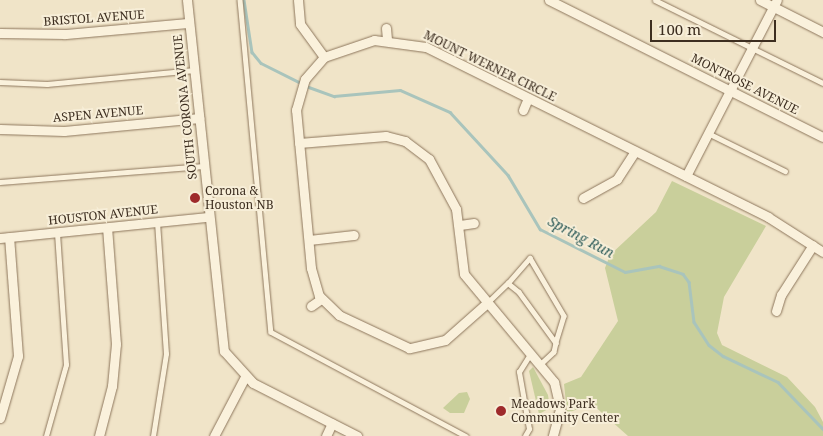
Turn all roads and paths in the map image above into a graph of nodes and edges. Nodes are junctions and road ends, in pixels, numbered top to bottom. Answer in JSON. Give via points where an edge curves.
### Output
{"nodes":[{"id":1,"x":187,"y":0,"type":"edge"},
{"id":2,"x":240,"y":0,"type":"edge"},
{"id":3,"x":298,"y":0,"type":"edge"},
{"id":4,"x":549,"y":0,"type":"edge"},
{"id":5,"x":655,"y":0,"type":"edge"},
{"id":6,"x":760,"y":0,"type":"edge"},
{"id":7,"x":775,"y":3,"type":"edge"},
{"id":8,"x":189,"y":23,"type":"junction"},
{"id":9,"x":386,"y":28,"type":"dead end"},
{"id":10,"x":823,"y":32,"type":"edge"},
{"id":11,"x":0,"y":33,"type":"edge"},
{"id":12,"x":387,"y":39,"type":"junction"},
{"id":13,"x":752,"y":48,"type":"junction"},
{"id":14,"x":324,"y":57,"type":"junction"},
{"id":15,"x":194,"y":70,"type":"junction"},
{"id":16,"x":0,"y":82,"type":"edge"},
{"id":17,"x":823,"y":83,"type":"edge"},
{"id":18,"x":730,"y":91,"type":"junction"},
{"id":19,"x":528,"y":98,"type":"junction"},
{"id":20,"x":523,"y":110,"type":"dead end"},
{"id":21,"x":199,"y":118,"type":"junction"},
{"id":22,"x":0,"y":129,"type":"edge"},
{"id":23,"x":708,"y":133,"type":"junction"},
{"id":24,"x":823,"y":137,"type":"edge"},
{"id":25,"x":300,"y":143,"type":"junction"},
{"id":26,"x":635,"y":152,"type":"junction"},
{"id":27,"x":203,"y":166,"type":"junction"},
{"id":28,"x":785,"y":172,"type":"dead end"},
{"id":29,"x":686,"y":176,"type":"junction"},
{"id":30,"x":0,"y":182,"type":"edge"},
{"id":31,"x":583,"y":198,"type":"dead end"},
{"id":32,"x":208,"y":217,"type":"junction"},
{"id":33,"x":157,"y":222,"type":"junction"},
{"id":34,"x":474,"y":223,"type":"dead end"},
{"id":35,"x":460,"y":225,"type":"junction"},
{"id":36,"x":107,"y":228,"type":"junction"},
{"id":37,"x":57,"y":232,"type":"junction"},
{"id":38,"x":354,"y":235,"type":"dead end"},
{"id":39,"x":5,"y":237,"type":"edge"},
{"id":40,"x":309,"y":240,"type":"junction"},
{"id":41,"x":813,"y":245,"type":"junction"},
{"id":42,"x":823,"y":252,"type":"edge"},
{"id":43,"x":508,"y":283,"type":"junction"},
{"id":44,"x":321,"y":299,"type":"junction"},
{"id":45,"x":486,"y":303,"type":"junction"},
{"id":46,"x":311,"y":306,"type":"dead end"},
{"id":47,"x":776,"y":311,"type":"dead end"},
{"id":48,"x":556,"y":343,"type":"junction"},
{"id":49,"x":532,"y":352,"type":"junction"},
{"id":50,"x":542,"y":363,"type":"junction"},
{"id":51,"x":245,"y":377,"type":"junction"},
{"id":52,"x":0,"y":418,"type":"edge"},
{"id":53,"x":332,"y":423,"type":"junction"},
{"id":54,"x":46,"y":436,"type":"edge"},
{"id":55,"x":99,"y":436,"type":"edge"},
{"id":56,"x":153,"y":436,"type":"edge"},
{"id":57,"x":214,"y":436,"type":"edge"},
{"id":58,"x":326,"y":436,"type":"edge"},
{"id":59,"x":357,"y":436,"type":"edge"},
{"id":60,"x":466,"y":436,"type":"edge"},
{"id":61,"x":525,"y":436,"type":"edge"},
{"id":62,"x":554,"y":436,"type":"edge"}],
"edges":[{"from":1,"to":8,"type":"street","name":"SOUTH CORONA AVENUE"},
{"from":2,"to":60,"type":"lane","via":[[271,332]]},
{"from":3,"to":14,"type":"street","via":[[300,24]]},
{"from":4,"to":18,"type":"street","name":"MONTROSE AVENUE"},
{"from":5,"to":13,"type":"lane"},
{"from":6,"to":7,"type":"street"},
{"from":7,"to":10,"type":"street"},
{"from":7,"to":13,"type":"street"},
{"from":8,"to":11,"type":"street","name":"BRISTOL AVENUE","via":[[58,35]]},
{"from":8,"to":15,"type":"street","name":"SOUTH CORONA AVENUE"},
{"from":9,"to":12,"type":"street"},
{"from":12,"to":14,"type":"street","name":"MOUNT WERNER CIRCLE"},
{"from":12,"to":19,"type":"street","name":"MOUNT WERNER CIRCLE","via":[[426,47]]},
{"from":13,"to":17,"type":"lane"},
{"from":13,"to":18,"type":"street"},
{"from":14,"to":25,"type":"street","via":[[300,89],[296,110]]},
{"from":15,"to":16,"type":"lane","via":[[47,84]]},
{"from":15,"to":21,"type":"street","name":"SOUTH CORONA AVENUE"},
{"from":18,"to":23,"type":"street"},
{"from":18,"to":24,"type":"street","name":"MONTROSE AVENUE"},
{"from":19,"to":20,"type":"street"},
{"from":19,"to":26,"type":"street","name":"MOUNT WERNER CIRCLE"},
{"from":21,"to":22,"type":"street","name":"ASPEN AVENUE","via":[[64,131]]},
{"from":21,"to":27,"type":"street","name":"SOUTH CORONA AVENUE"},
{"from":23,"to":28,"type":"lane"},
{"from":23,"to":29,"type":"street"},
{"from":25,"to":35,"type":"street","via":[[377,136],[405,141],[437,170]]},
{"from":25,"to":40,"type":"street"},
{"from":26,"to":29,"type":"street","name":"MOUNT WERNER CIRCLE"},
{"from":26,"to":31,"type":"street","via":[[617,179]]},
{"from":27,"to":30,"type":"lane"},
{"from":27,"to":32,"type":"street","name":"SOUTH CORONA AVENUE"},
{"from":29,"to":41,"type":"street","name":"MOUNT WERNER CIRCLE"},
{"from":32,"to":33,"type":"street","name":"HOUSTON AVENUE"},
{"from":32,"to":51,"type":"street","name":"SOUTH CORONA AVENUE","via":[[221,342]]},
{"from":33,"to":36,"type":"street","name":"HOUSTON AVENUE"},
{"from":33,"to":56,"type":"lane","via":[[166,354]]},
{"from":34,"to":35,"type":"street"},
{"from":35,"to":45,"type":"street","via":[[460,266]]},
{"from":36,"to":37,"type":"street","name":"HOUSTON AVENUE"},
{"from":36,"to":55,"type":"street","via":[[116,344],[112,386]]},
{"from":37,"to":39,"type":"street","name":"HOUSTON AVENUE"},
{"from":37,"to":54,"type":"lane","via":[[66,365]]},
{"from":38,"to":40,"type":"street"},
{"from":39,"to":52,"type":"street","via":[[18,356]]},
{"from":40,"to":44,"type":"street","via":[[313,278]]},
{"from":41,"to":42,"type":"street","name":"MOUNT WERNER CIRCLE"},
{"from":41,"to":47,"type":"street","via":[[781,295]]},
{"from":43,"to":45,"type":"lane"},
{"from":43,"to":48,"type":"lane"},
{"from":43,"to":48,"type":"lane","via":[[530,258],[562,310],[564,325]]},
{"from":44,"to":45,"type":"street","via":[[338,315],[392,344],[423,352],[453,334]]},
{"from":44,"to":46,"type":"street"},
{"from":45,"to":49,"type":"street"},
{"from":48,"to":50,"type":"lane","via":[[554,352]]},
{"from":49,"to":50,"type":"street"},
{"from":49,"to":61,"type":"lane","via":[[519,372],[529,429]]},
{"from":50,"to":62,"type":"street","via":[[560,399]]},
{"from":51,"to":53,"type":"street","name":"SOUTH CORONA AVENUE"},
{"from":51,"to":57,"type":"street"},
{"from":53,"to":58,"type":"street"},
{"from":53,"to":59,"type":"street","name":"SOUTH CORONA AVENUE"}]}
